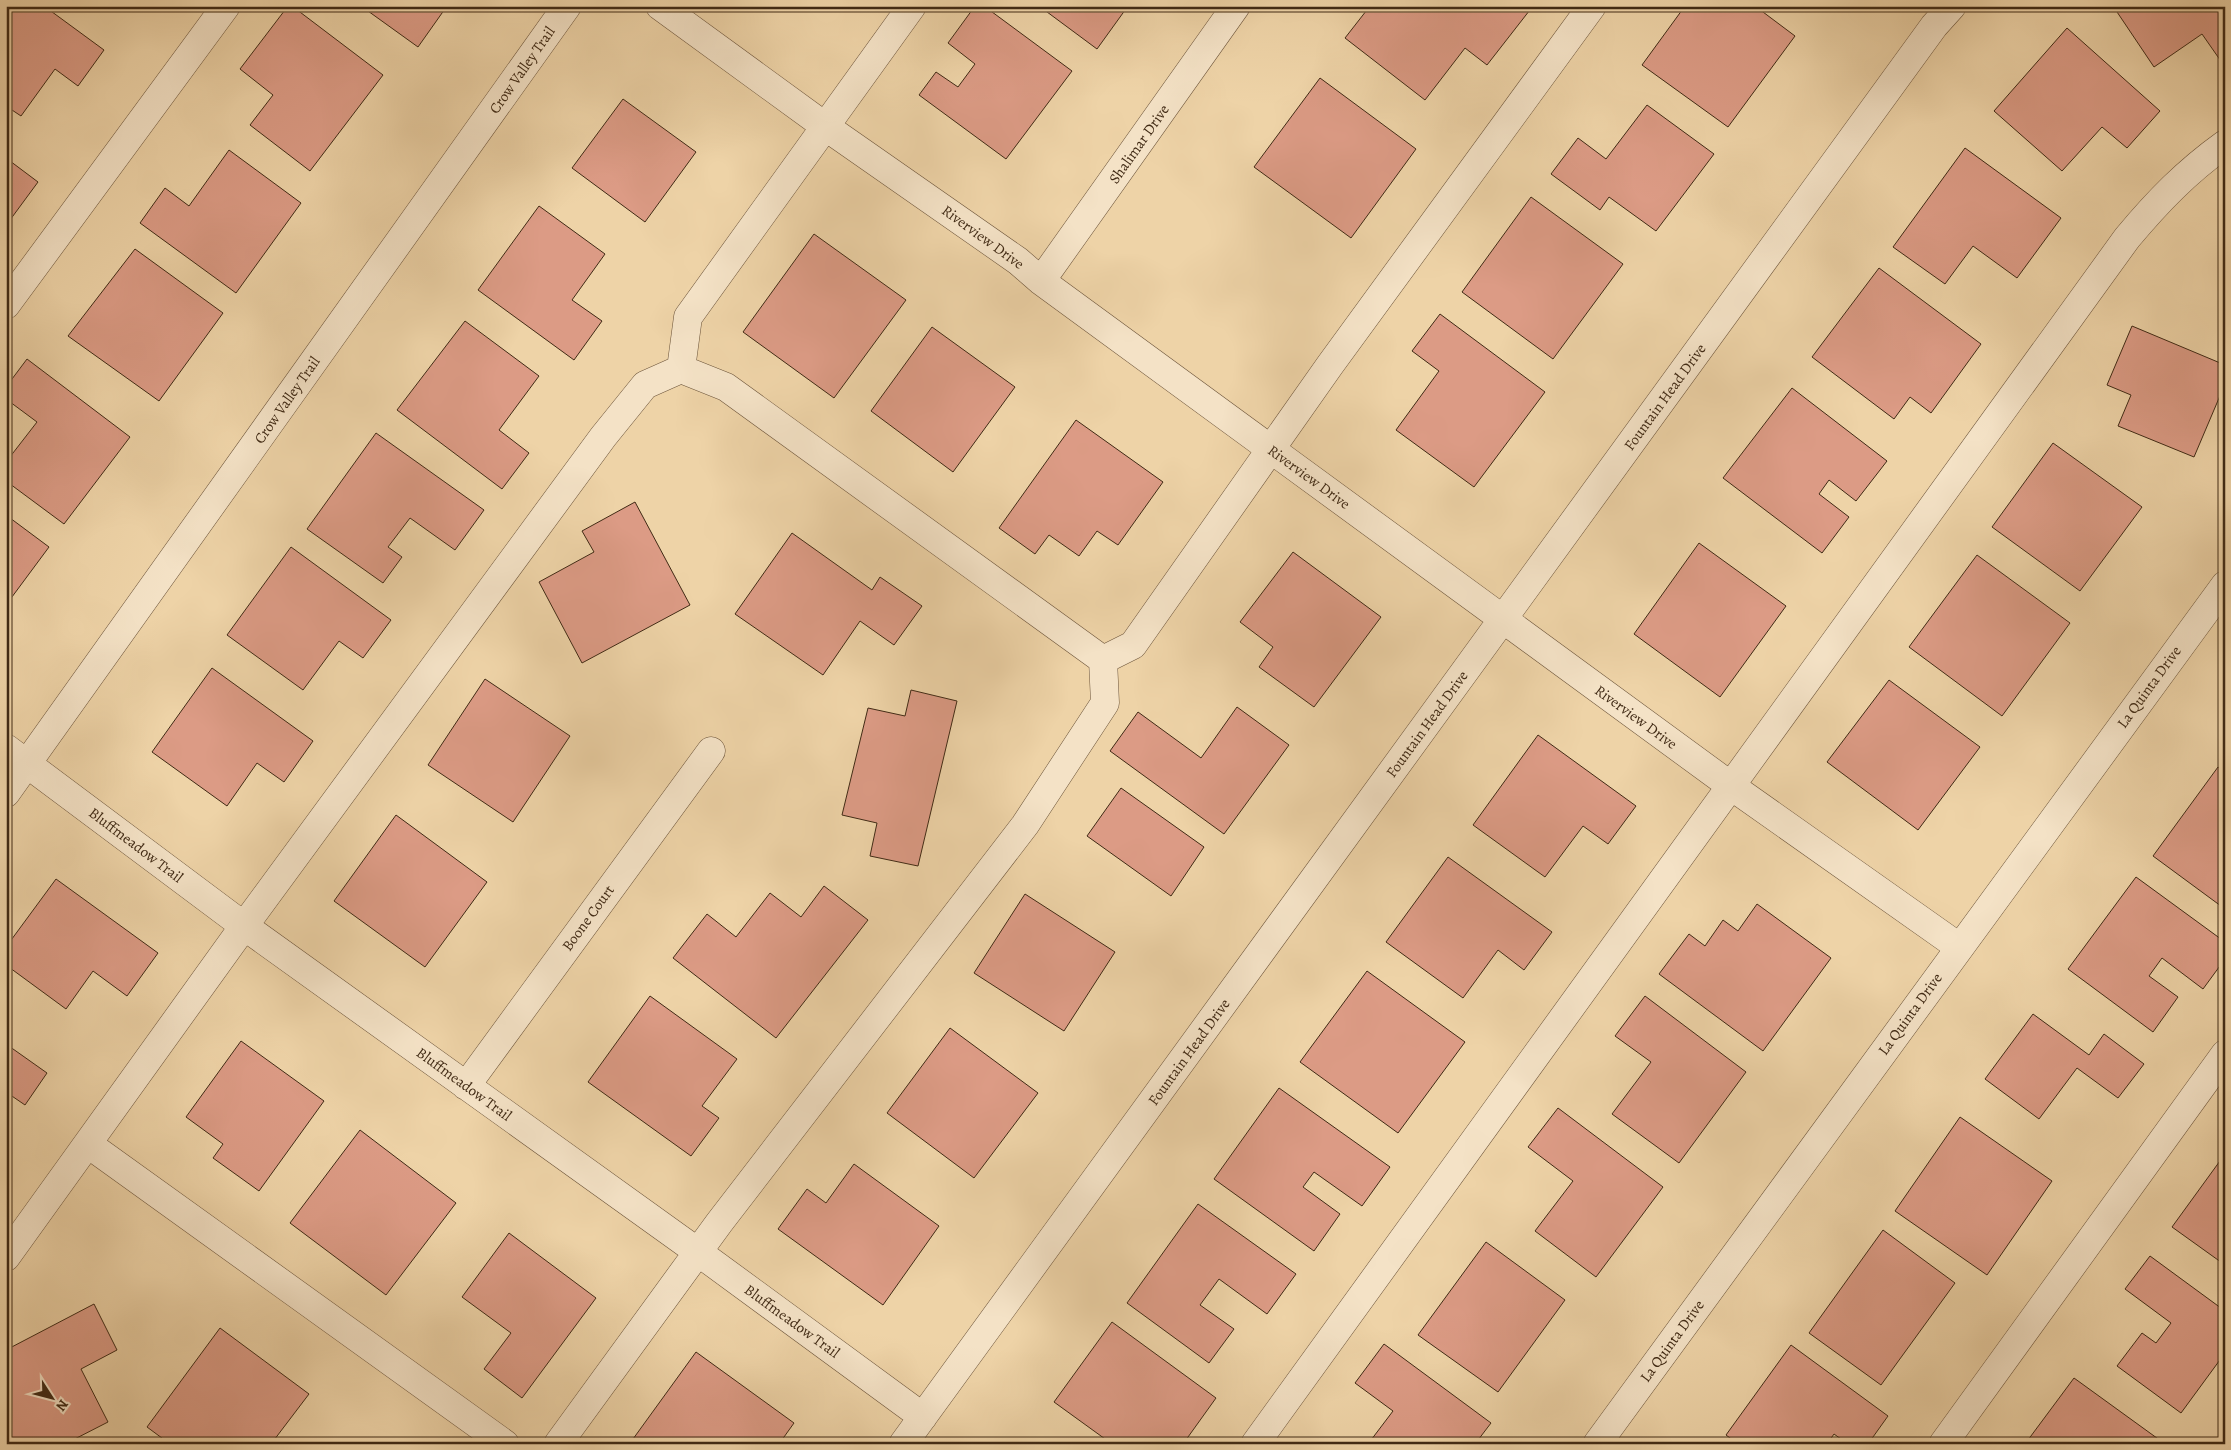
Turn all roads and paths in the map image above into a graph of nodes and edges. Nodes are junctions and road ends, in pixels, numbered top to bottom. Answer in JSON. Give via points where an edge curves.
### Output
{"nodes":[{"id":1,"x":226,"y":6,"type":"edge"},
{"id":2,"x":567,"y":6,"type":"edge"},
{"id":3,"x":660,"y":6,"type":"edge"},
{"id":4,"x":912,"y":6,"type":"edge"},
{"id":5,"x":1236,"y":6,"type":"edge"},
{"id":6,"x":1592,"y":6,"type":"edge"},
{"id":7,"x":1952,"y":6,"type":"edge"},
{"id":8,"x":826,"y":127,"type":"junction"},
{"id":9,"x":2225,"y":144,"type":"edge"},
{"id":10,"x":1041,"y":281,"type":"junction"},
{"id":11,"x":6,"y":305,"type":"edge"},
{"id":12,"x":681,"y":369,"type":"junction"},
{"id":13,"x":1271,"y":449,"type":"junction"},
{"id":14,"x":2225,"y":585,"type":"edge"},
{"id":15,"x":1503,"y":619,"type":"junction"},
{"id":16,"x":1103,"y":660,"type":"junction"},
{"id":17,"x":711,"y":751,"type":"dead end"},
{"id":18,"x":17,"y":756,"type":"edge"},
{"id":19,"x":1731,"y":786,"type":"junction"},
{"id":20,"x":6,"y":793,"type":"edge"},
{"id":21,"x":244,"y":926,"type":"junction"},
{"id":22,"x":1959,"y":947,"type":"junction"},
{"id":23,"x":2225,"y":1054,"type":"edge"},
{"id":24,"x":466,"y":1086,"type":"junction"},
{"id":25,"x":88,"y":1144,"type":"junction"},
{"id":26,"x":698,"y":1252,"type":"junction"},
{"id":27,"x":6,"y":1257,"type":"edge"},
{"id":28,"x":923,"y":1417,"type":"junction"},
{"id":29,"x":505,"y":1444,"type":"edge"},
{"id":30,"x":558,"y":1444,"type":"edge"},
{"id":31,"x":903,"y":1444,"type":"edge"},
{"id":32,"x":1255,"y":1444,"type":"edge"},
{"id":33,"x":1597,"y":1444,"type":"edge"},
{"id":34,"x":1943,"y":1444,"type":"edge"}],
"edges":[{"from":1,"to":11,"type":"street"},
{"from":2,"to":18,"type":"street","name":"Crow Valley Trail"},
{"from":3,"to":8,"type":"street","name":"Riverview Drive"},
{"from":4,"to":8,"type":"street"},
{"from":5,"to":10,"type":"street","name":"Shalimar Drive"},
{"from":6,"to":13,"type":"street"},
{"from":7,"to":15,"type":"street","name":"Fountain Head Drive","via":[[1928,34]]},
{"from":8,"to":10,"type":"street","name":"Riverview Drive","via":[[1018,260]]},
{"from":8,"to":12,"type":"street","via":[[688,317]]},
{"from":9,"to":19,"type":"street","via":[[2192,168],[2158,200],[2127,238]]},
{"from":10,"to":13,"type":"street","name":"Riverview Drive"},
{"from":12,"to":16,"type":"street","via":[[726,387]]},
{"from":12,"to":21,"type":"street","via":[[645,385],[603,437]]},
{"from":13,"to":15,"type":"street","name":"Riverview Drive"},
{"from":13,"to":16,"type":"street","via":[[1132,645]]},
{"from":14,"to":22,"type":"street","name":"La Quinta Drive"},
{"from":15,"to":19,"type":"street","name":"Riverview Drive"},
{"from":15,"to":28,"type":"street","name":"Fountain Head Drive"},
{"from":16,"to":26,"type":"street","via":[[1105,703],[1025,825]]},
{"from":17,"to":24,"type":"street","name":"Boone Court"},
{"from":18,"to":20,"type":"street","name":"Crow Valley Trail"},
{"from":18,"to":21,"type":"street","name":"Bluffmeadow Trail"},
{"from":19,"to":22,"type":"street","name":"Riverview Drive"},
{"from":19,"to":32,"type":"street"},
{"from":21,"to":24,"type":"street","name":"Bluffmeadow Trail"},
{"from":21,"to":25,"type":"street"},
{"from":22,"to":33,"type":"street","name":"La Quinta Drive"},
{"from":23,"to":34,"type":"street"},
{"from":24,"to":26,"type":"street","name":"Bluffmeadow Trail"},
{"from":25,"to":27,"type":"street"},
{"from":25,"to":29,"type":"street"},
{"from":26,"to":28,"type":"street","name":"Bluffmeadow Trail"},
{"from":26,"to":30,"type":"street"},
{"from":28,"to":31,"type":"street","name":"Fountain Head Drive"}]}
